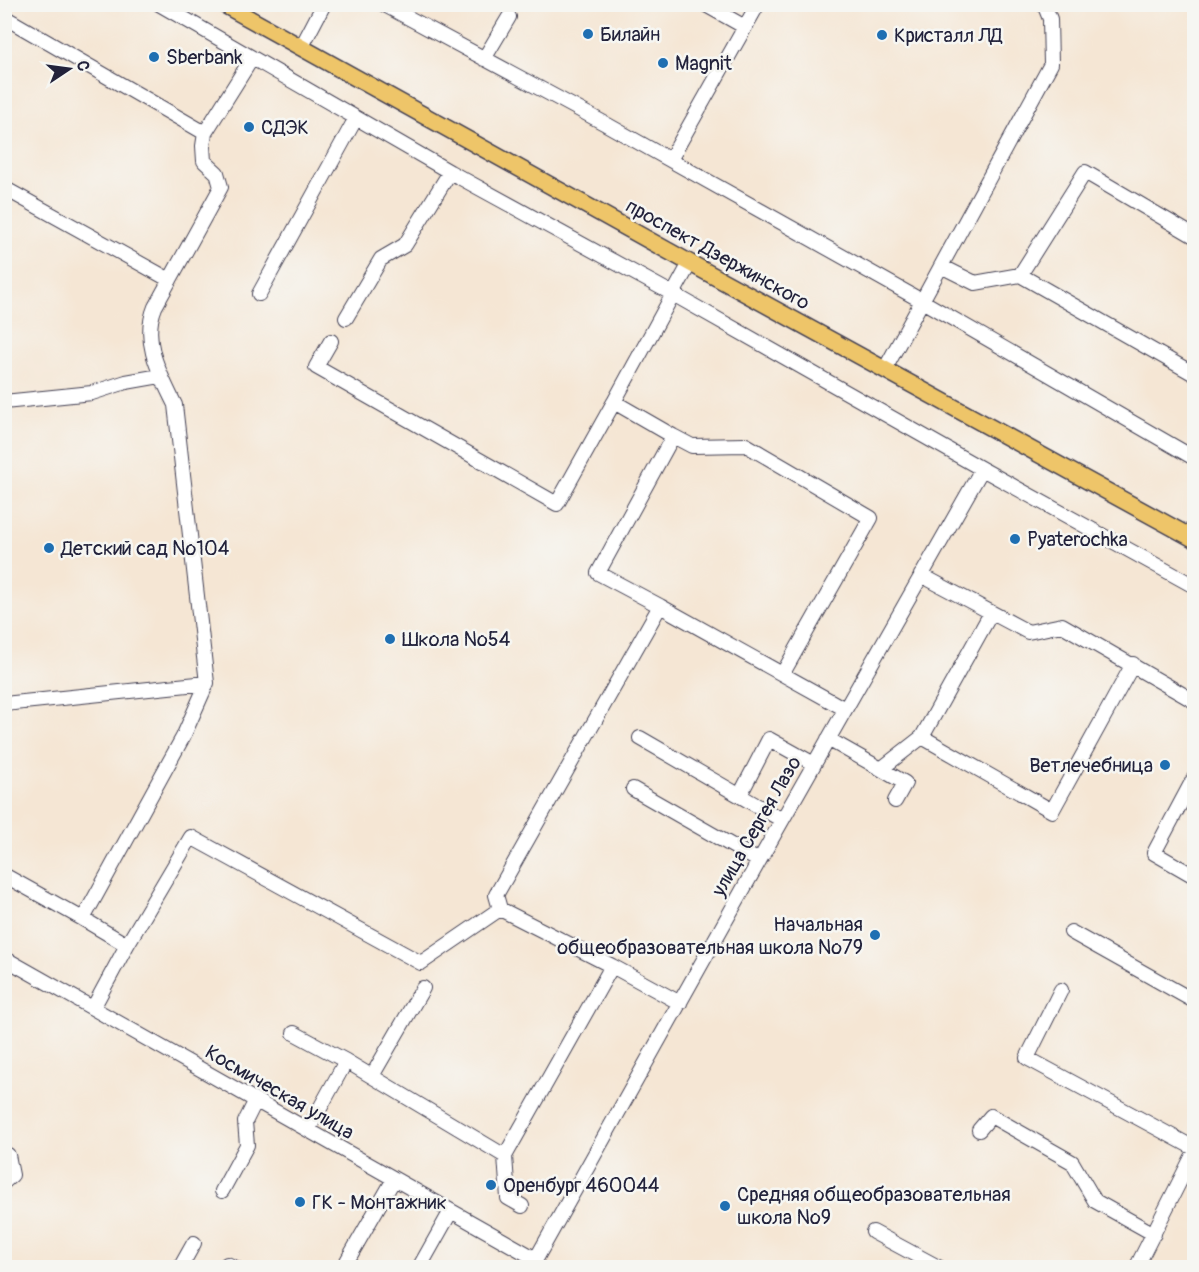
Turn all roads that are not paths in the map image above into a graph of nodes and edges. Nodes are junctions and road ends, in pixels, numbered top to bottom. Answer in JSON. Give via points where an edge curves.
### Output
{"nodes":[{"id":1,"x":159,"y":4,"type":"edge"},
{"id":2,"x":223,"y":4,"type":"edge"},
{"id":3,"x":324,"y":4,"type":"edge"},
{"id":4,"x":383,"y":4,"type":"edge"},
{"id":5,"x":704,"y":4,"type":"edge"},
{"id":6,"x":758,"y":4,"type":"edge"},
{"id":7,"x":1044,"y":4,"type":"edge"},
{"id":8,"x":4,"y":17,"type":"edge"},
{"id":9,"x":509,"y":17,"type":"dead end"},
{"id":10,"x":745,"y":27,"type":"junction"},
{"id":11,"x":300,"y":48,"type":"junction"},
{"id":12,"x":252,"y":58,"type":"junction"},
{"id":13,"x":484,"y":58,"type":"junction"},
{"id":14,"x":356,"y":118,"type":"junction"},
{"id":15,"x":205,"y":133,"type":"junction"},
{"id":16,"x":670,"y":160,"type":"junction"},
{"id":17,"x":450,"y":172,"type":"junction"},
{"id":18,"x":4,"y":188,"type":"edge"},
{"id":19,"x":1194,"y":236,"type":"edge"},
{"id":20,"x":690,"y":263,"type":"junction"},
{"id":21,"x":941,"y":266,"type":"junction"},
{"id":22,"x":1020,"y":275,"type":"junction"},
{"id":23,"x":170,"y":280,"type":"junction"},
{"id":24,"x":259,"y":294,"type":"dead end"},
{"id":25,"x":673,"y":294,"type":"junction"},
{"id":26,"x":922,"y":300,"type":"junction"},
{"id":27,"x":346,"y":318,"type":"dead end"},
{"id":28,"x":331,"y":341,"type":"dead end"},
{"id":29,"x":885,"y":369,"type":"junction"},
{"id":30,"x":1194,"y":375,"type":"edge"},
{"id":31,"x":160,"y":376,"type":"junction"},
{"id":32,"x":4,"y":402,"type":"edge"},
{"id":33,"x":614,"y":402,"type":"junction"},
{"id":34,"x":673,"y":436,"type":"junction"},
{"id":35,"x":1194,"y":458,"type":"edge"},
{"id":36,"x":981,"y":469,"type":"junction"},
{"id":37,"x":1194,"y":539,"type":"edge"},
{"id":38,"x":921,"y":575,"type":"junction"},
{"id":39,"x":1194,"y":586,"type":"edge"},
{"id":40,"x":660,"y":606,"type":"junction"},
{"id":41,"x":991,"y":613,"type":"junction"},
{"id":42,"x":1132,"y":664,"type":"junction"},
{"id":43,"x":783,"y":673,"type":"junction"},
{"id":44,"x":207,"y":683,"type":"junction"},
{"id":45,"x":1194,"y":701,"type":"edge"},
{"id":46,"x":4,"y":705,"type":"edge"},
{"id":47,"x":845,"y":709,"type":"junction"},
{"id":48,"x":922,"y":737,"type":"junction"},
{"id":49,"x":640,"y":738,"type":"dead end"},
{"id":50,"x":828,"y":739,"type":"junction"},
{"id":51,"x":814,"y":764,"type":"junction"},
{"id":52,"x":881,"y":769,"type":"junction"},
{"id":53,"x":1194,"y":778,"type":"edge"},
{"id":54,"x":633,"y":789,"type":"dead end"},
{"id":55,"x":740,"y":795,"type":"junction"},
{"id":56,"x":895,"y":801,"type":"dead end"},
{"id":57,"x":782,"y":820,"type":"junction"},
{"id":58,"x":759,"y":861,"type":"junction"},
{"id":59,"x":4,"y":875,"type":"edge"},
{"id":60,"x":1194,"y":876,"type":"edge"},
{"id":61,"x":500,"y":909,"type":"junction"},
{"id":62,"x":83,"y":919,"type":"junction"},
{"id":63,"x":1071,"y":932,"type":"dead end"},
{"id":64,"x":127,"y":945,"type":"junction"},
{"id":65,"x":4,"y":958,"type":"edge"},
{"id":66,"x":612,"y":966,"type":"junction"},
{"id":67,"x":423,"y":988,"type":"dead end"},
{"id":68,"x":1061,"y":990,"type":"dead end"},
{"id":69,"x":1194,"y":1001,"type":"edge"},
{"id":70,"x":680,"y":1003,"type":"junction"},
{"id":71,"x":93,"y":1008,"type":"junction"},
{"id":72,"x":294,"y":1033,"type":"dead end"},
{"id":73,"x":346,"y":1061,"type":"junction"},
{"id":74,"x":372,"y":1076,"type":"junction"},
{"id":75,"x":256,"y":1100,"type":"junction"},
{"id":76,"x":308,"y":1130,"type":"junction"},
{"id":77,"x":979,"y":1130,"type":"dead end"},
{"id":78,"x":1194,"y":1148,"type":"edge"},
{"id":79,"x":1194,"y":1153,"type":"edge"},
{"id":80,"x":8,"y":1155,"type":"dead end"},
{"id":81,"x":505,"y":1156,"type":"junction"},
{"id":82,"x":394,"y":1179,"type":"junction"},
{"id":83,"x":4,"y":1182,"type":"edge"},
{"id":84,"x":222,"y":1191,"type":"dead end"},
{"id":85,"x":522,"y":1206,"type":"dead end"},
{"id":86,"x":451,"y":1211,"type":"junction"},
{"id":87,"x":873,"y":1232,"type":"dead end"},
{"id":88,"x":1154,"y":1234,"type":"junction"},
{"id":89,"x":194,"y":1243,"type":"dead end"},
{"id":90,"x":534,"y":1263,"type":"edge"},
{"id":91,"x":180,"y":1268,"type":"edge"},
{"id":92,"x":225,"y":1268,"type":"edge"},
{"id":93,"x":236,"y":1268,"type":"edge"},
{"id":94,"x":343,"y":1268,"type":"edge"},
{"id":95,"x":420,"y":1268,"type":"edge"},
{"id":96,"x":940,"y":1268,"type":"edge"},
{"id":97,"x":1136,"y":1268,"type":"edge"}],
"edges":[{"from":1,"to":12,"type":"street"},
{"from":2,"to":11,"type":"main road","name":"проспект Дзержинского"},
{"from":3,"to":11,"type":"street"},
{"from":4,"to":13,"type":"street"},
{"from":5,"to":10,"type":"street"},
{"from":6,"to":10,"type":"street"},
{"from":7,"to":21,"type":"street","via":[[1050,19],[1051,64]]},
{"from":8,"to":15,"type":"street"},
{"from":9,"to":13,"type":"street"},
{"from":10,"to":16,"type":"street"},
{"from":11,"to":20,"type":"main road","name":"проспект Дзержинского"},
{"from":12,"to":14,"type":"street"},
{"from":12,"to":15,"type":"street"},
{"from":13,"to":16,"type":"street"},
{"from":14,"to":17,"type":"street"},
{"from":14,"to":24,"type":"street"},
{"from":15,"to":23,"type":"street","via":[[204,161],[217,173],[221,187]]},
{"from":16,"to":26,"type":"street"},
{"from":17,"to":25,"type":"street"},
{"from":17,"to":27,"type":"street","via":[[405,245],[381,259]]},
{"from":18,"to":23,"type":"street"},
{"from":19,"to":22,"type":"street","via":[[1085,172]]},
{"from":20,"to":25,"type":"street"},
{"from":20,"to":29,"type":"main road","name":"проспект Дзержинского"},
{"from":21,"to":22,"type":"street","via":[[975,283]]},
{"from":21,"to":26,"type":"street"},
{"from":22,"to":30,"type":"street"},
{"from":23,"to":31,"type":"street","via":[[150,319],[148,334]]},
{"from":25,"to":33,"type":"street"},
{"from":25,"to":36,"type":"street"},
{"from":26,"to":29,"type":"street"},
{"from":26,"to":35,"type":"street"},
{"from":28,"to":33,"type":"street","via":[[316,367],[557,504]]},
{"from":29,"to":37,"type":"main road","name":"проспект Дзержинского"},
{"from":31,"to":32,"type":"street","via":[[92,393]]},
{"from":31,"to":44,"type":"street","via":[[175,405]]},
{"from":33,"to":34,"type":"street"},
{"from":34,"to":40,"type":"street","via":[[598,573]]},
{"from":34,"to":43,"type":"street","via":[[692,446],[746,445],[871,518]]},
{"from":36,"to":38,"type":"street","name":"улица Сергея Лазо"},
{"from":36,"to":39,"type":"street"},
{"from":38,"to":41,"type":"street"},
{"from":38,"to":47,"type":"street","name":"улица Сергея Лазо"},
{"from":40,"to":43,"type":"street"},
{"from":40,"to":61,"type":"street","via":[[496,895]]},
{"from":41,"to":42,"type":"street","via":[[1028,632],[1062,625]]},
{"from":41,"to":48,"type":"street"},
{"from":42,"to":45,"type":"street"},
{"from":42,"to":48,"type":"street","via":[[1052,811]]},
{"from":43,"to":47,"type":"street"},
{"from":44,"to":46,"type":"street"},
{"from":44,"to":62,"type":"street","via":[[183,736]]},
{"from":47,"to":50,"type":"street","name":"улица Сергея Лазо"},
{"from":48,"to":52,"type":"street"},
{"from":49,"to":55,"type":"street"},
{"from":50,"to":51,"type":"street","name":"улица Сергея Лазо"},
{"from":50,"to":52,"type":"street"},
{"from":51,"to":55,"type":"street","via":[[769,739]]},
{"from":51,"to":57,"type":"street","name":"улица Сергея Лазо"},
{"from":52,"to":56,"type":"street","via":[[905,783]]},
{"from":53,"to":60,"type":"street","via":[[1154,853]]},
{"from":54,"to":58,"type":"street"},
{"from":55,"to":57,"type":"street"},
{"from":57,"to":58,"type":"street","name":"улица Сергея Лазо"},
{"from":58,"to":70,"type":"street","name":"улица Сергея Лазо"},
{"from":59,"to":62,"type":"street"},
{"from":61,"to":64,"type":"street","via":[[421,963],[191,837]]},
{"from":61,"to":66,"type":"street"},
{"from":62,"to":64,"type":"street"},
{"from":63,"to":69,"type":"street"},
{"from":64,"to":71,"type":"street"},
{"from":65,"to":71,"type":"street","name":"Космическая улица"},
{"from":66,"to":70,"type":"street"},
{"from":66,"to":81,"type":"street"},
{"from":67,"to":74,"type":"street"},
{"from":68,"to":78,"type":"street","via":[[1027,1058]]},
{"from":70,"to":90,"type":"street","name":"улица Сергея Лазо"},
{"from":71,"to":75,"type":"street","name":"Космическая улица"},
{"from":72,"to":73,"type":"street"},
{"from":73,"to":74,"type":"street"},
{"from":73,"to":76,"type":"street"},
{"from":74,"to":81,"type":"street"},
{"from":75,"to":76,"type":"street","name":"Космическая улица"},
{"from":75,"to":84,"type":"street","via":[[245,1122],[247,1145]]},
{"from":76,"to":82,"type":"street","name":"Космическая улица"},
{"from":77,"to":88,"type":"street","via":[[992,1116],[1072,1162],[1095,1201]]},
{"from":79,"to":88,"type":"street"},
{"from":80,"to":83,"type":"street","via":[[12,1175]]},
{"from":81,"to":85,"type":"street","via":[[508,1198]]},
{"from":82,"to":86,"type":"street","name":"Космическая улица"},
{"from":82,"to":94,"type":"street"},
{"from":86,"to":90,"type":"street","name":"Космическая улица"},
{"from":86,"to":95,"type":"street"},
{"from":87,"to":96,"type":"street"},
{"from":88,"to":97,"type":"street"},
{"from":89,"to":91,"type":"street"},
{"from":92,"to":93,"type":"street","via":[[227,1263]]}]}
